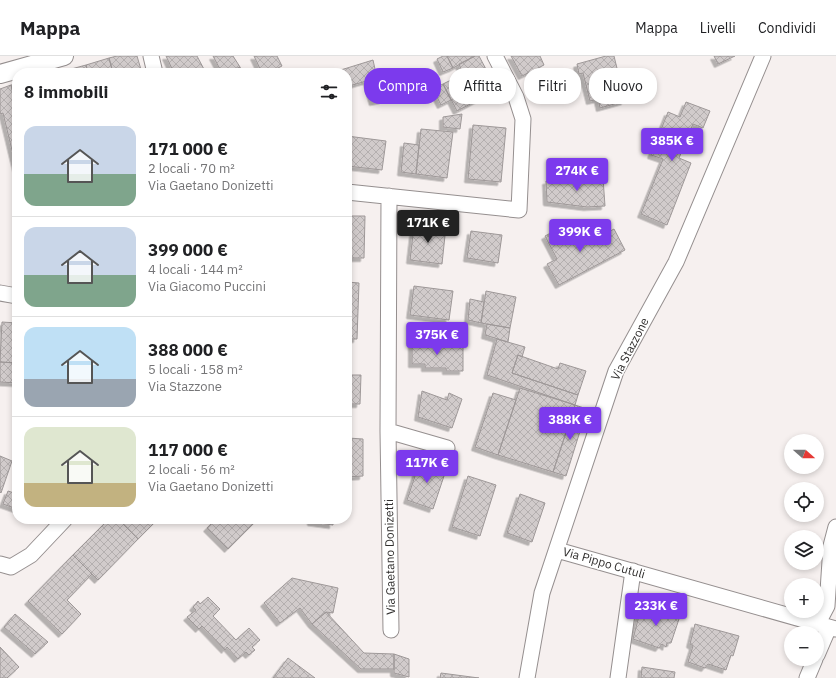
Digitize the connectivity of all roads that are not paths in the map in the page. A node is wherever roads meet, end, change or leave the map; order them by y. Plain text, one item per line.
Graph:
1 (64, 56) edge
2 (151, 56) edge
3 (495, 56) edge
4 (763, 56) edge
5 (21, 68) edge
6 (154, 68) edge
7 (12, 71) edge
8 (0, 74) edge
9 (352, 192) edge
10 (389, 196) junction
11 (0, 293) edge
12 (12, 295) edge
13 (388, 431) junction
14 (447, 448) dead end
15 (60, 524) edge
16 (836, 527) edge
17 (557, 550) junction
18 (6, 566) edge
19 (633, 571) junction
20 (828, 626) edge
21 (391, 630) dead end
22 (824, 637) edge
23 (812, 666) edge
24 (528, 678) edge
25 (618, 678) edge
26 (806, 678) edge

1 - 5 street
2 - 6 street
3 - 10 street
4 - 17 street, Via Stazzone
7 - 8 street
9 - 10 street
10 - 13 street, Via Gaetano Donizetti
11 - 12 street
13 - 14 street
13 - 21 street, Via Gaetano Donizetti
15 - 18 street
16 - 20 street
17 - 19 street, Via Pippo Cutuli
17 - 24 street, Via Stazzone
19 - 20 street, Via Pippo Cutuli
19 - 25 street
20 - 22 street
23 - 26 street

